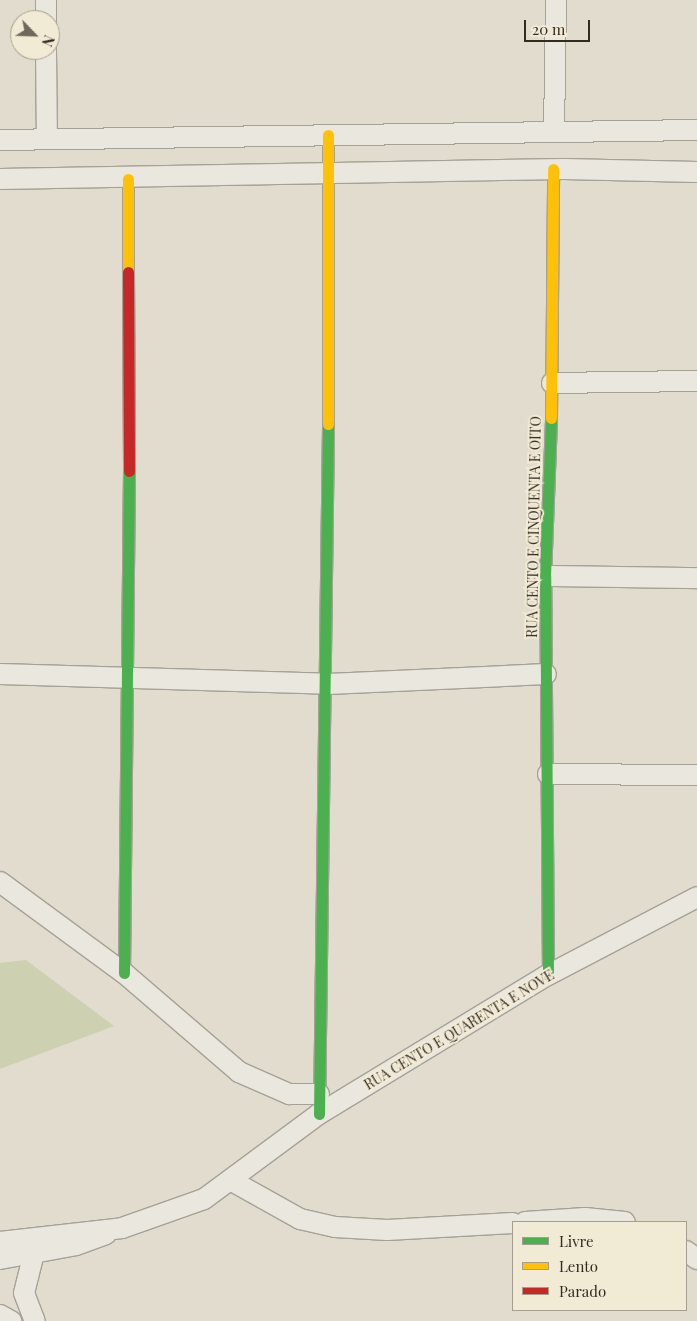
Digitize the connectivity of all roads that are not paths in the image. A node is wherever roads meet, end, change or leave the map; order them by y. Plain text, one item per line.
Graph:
1 (556, 0) edge
2 (46, 60) edge
3 (697, 130) edge
4 (554, 132) junction
5 (328, 135) junction
6 (48, 139) junction
7 (0, 140) edge
8 (553, 169) junction
9 (330, 172) junction
10 (697, 172) edge
11 (0, 178) edge
12 (128, 179) junction
13 (697, 381) edge
14 (552, 383) junction
15 (545, 576) junction
16 (697, 578) edge
17 (0, 674) edge
18 (546, 674) junction
19 (129, 678) junction
20 (328, 684) junction
21 (548, 774) junction
22 (697, 775) edge
23 (0, 882) edge
24 (697, 897) edge
25 (124, 973) junction
26 (548, 975) junction
27 (320, 1094) junction
28 (319, 1114) junction
29 (232, 1181) junction
30 (540, 1221) edge
31 (615, 1221) edge
32 (512, 1223) edge
33 (122, 1228) junction
34 (0, 1242) edge
35 (34, 1253) junction
36 (0, 1259) edge
37 (0, 1315) edge
38 (11, 1321) edge
39 (35, 1321) edge

1 - 4 street
2 - 6 street
3 - 4 street
4 - 5 street
5 - 6 street
5 - 9 street
6 - 7 street
8 - 9 street
8 - 10 street
8 - 14 street, RUA CENTO E CINQUENTA E OITO
9 - 12 street
9 - 20 street
11 - 12 street
12 - 19 street
13 - 14 street
14 - 15 street, RUA CENTO E CINQUENTA E OITO
15 - 16 street
15 - 18 street, RUA CENTO E CINQUENTA E OITO
17 - 19 street
18 - 20 street
18 - 21 street, RUA CENTO E CINQUENTA E OITO
19 - 20 street
19 - 25 street
20 - 27 street
21 - 22 street
21 - 26 street, RUA CENTO E CINQUENTA E OITO
23 - 25 street
24 - 26 street, RUA CENTO E QUARENTA E NOVE
25 - 27 street
26 - 28 street, RUA CENTO E QUARENTA E NOVE
27 - 28 street
28 - 29 street, RUA CENTO E QUARENTA E NOVE
29 - 32 street
29 - 33 street, RUA CENTO E QUARENTA E NOVE
30 - 31 street
33 - 34 street
33 - 35 street
35 - 36 street
35 - 39 street
37 - 38 street

